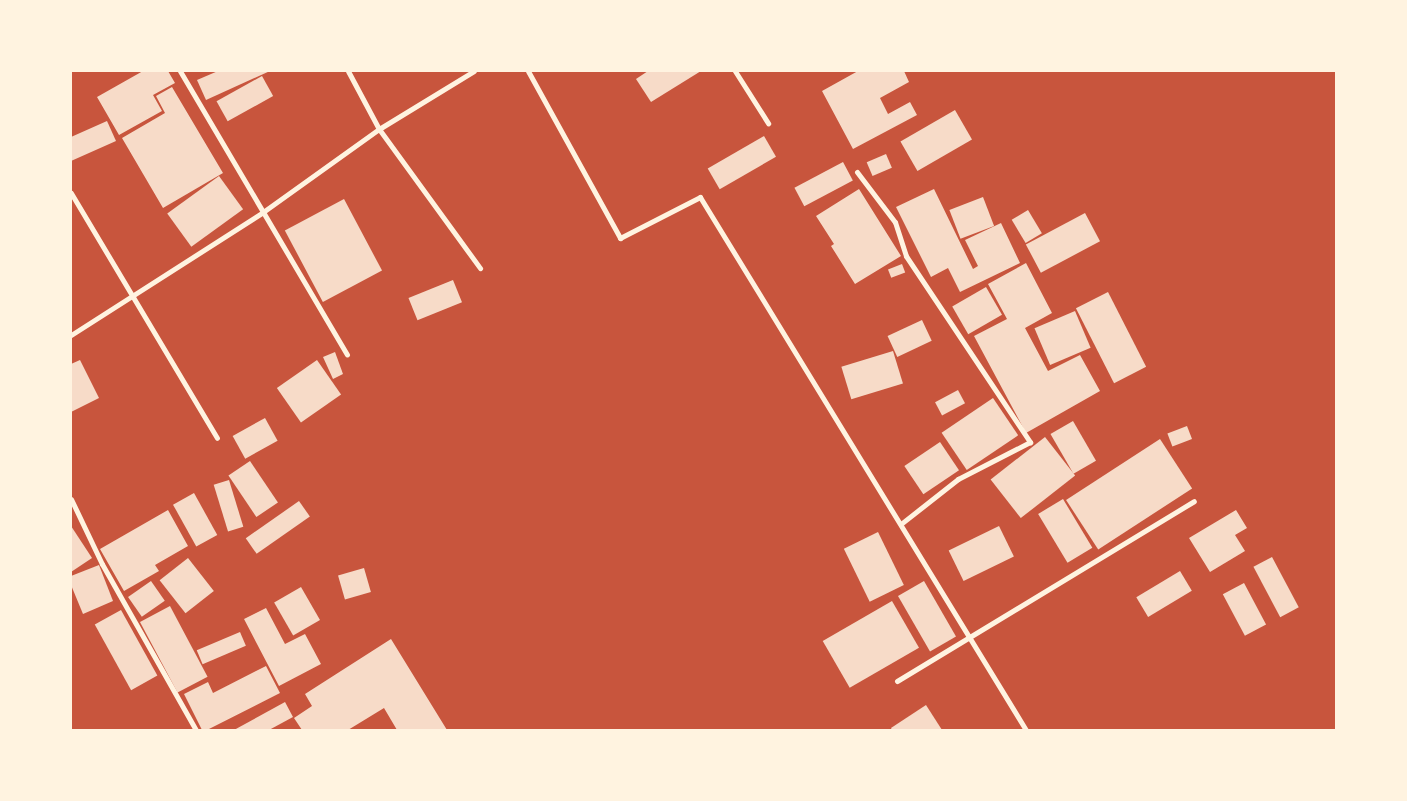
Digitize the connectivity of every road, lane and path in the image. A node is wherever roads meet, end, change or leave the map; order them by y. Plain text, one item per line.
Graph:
1 (180, 71) edge
2 (348, 71) edge
3 (474, 71) edge
4 (528, 71) edge
5 (735, 71) edge
6 (768, 123) dead end
7 (379, 129) junction
8 (857, 172) dead end
9 (71, 193) edge
10 (263, 212) junction
11 (480, 268) dead end
12 (132, 296) junction
13 (71, 335) edge
14 (347, 355) dead end
15 (217, 438) dead end
16 (71, 499) edge
17 (1194, 501) dead end
18 (902, 523) junction
19 (969, 637) junction
20 (897, 681) dead end
21 (196, 730) edge
22 (1026, 730) edge

1 - 10 street
2 - 7 street
3 - 7 street
4 - 18 street
5 - 6 street
7 - 10 street
7 - 11 street
8 - 18 street
9 - 12 street
10 - 12 street
10 - 14 street
12 - 13 street
12 - 15 street
16 - 21 street
17 - 19 street
18 - 19 street
19 - 20 street
19 - 22 street

